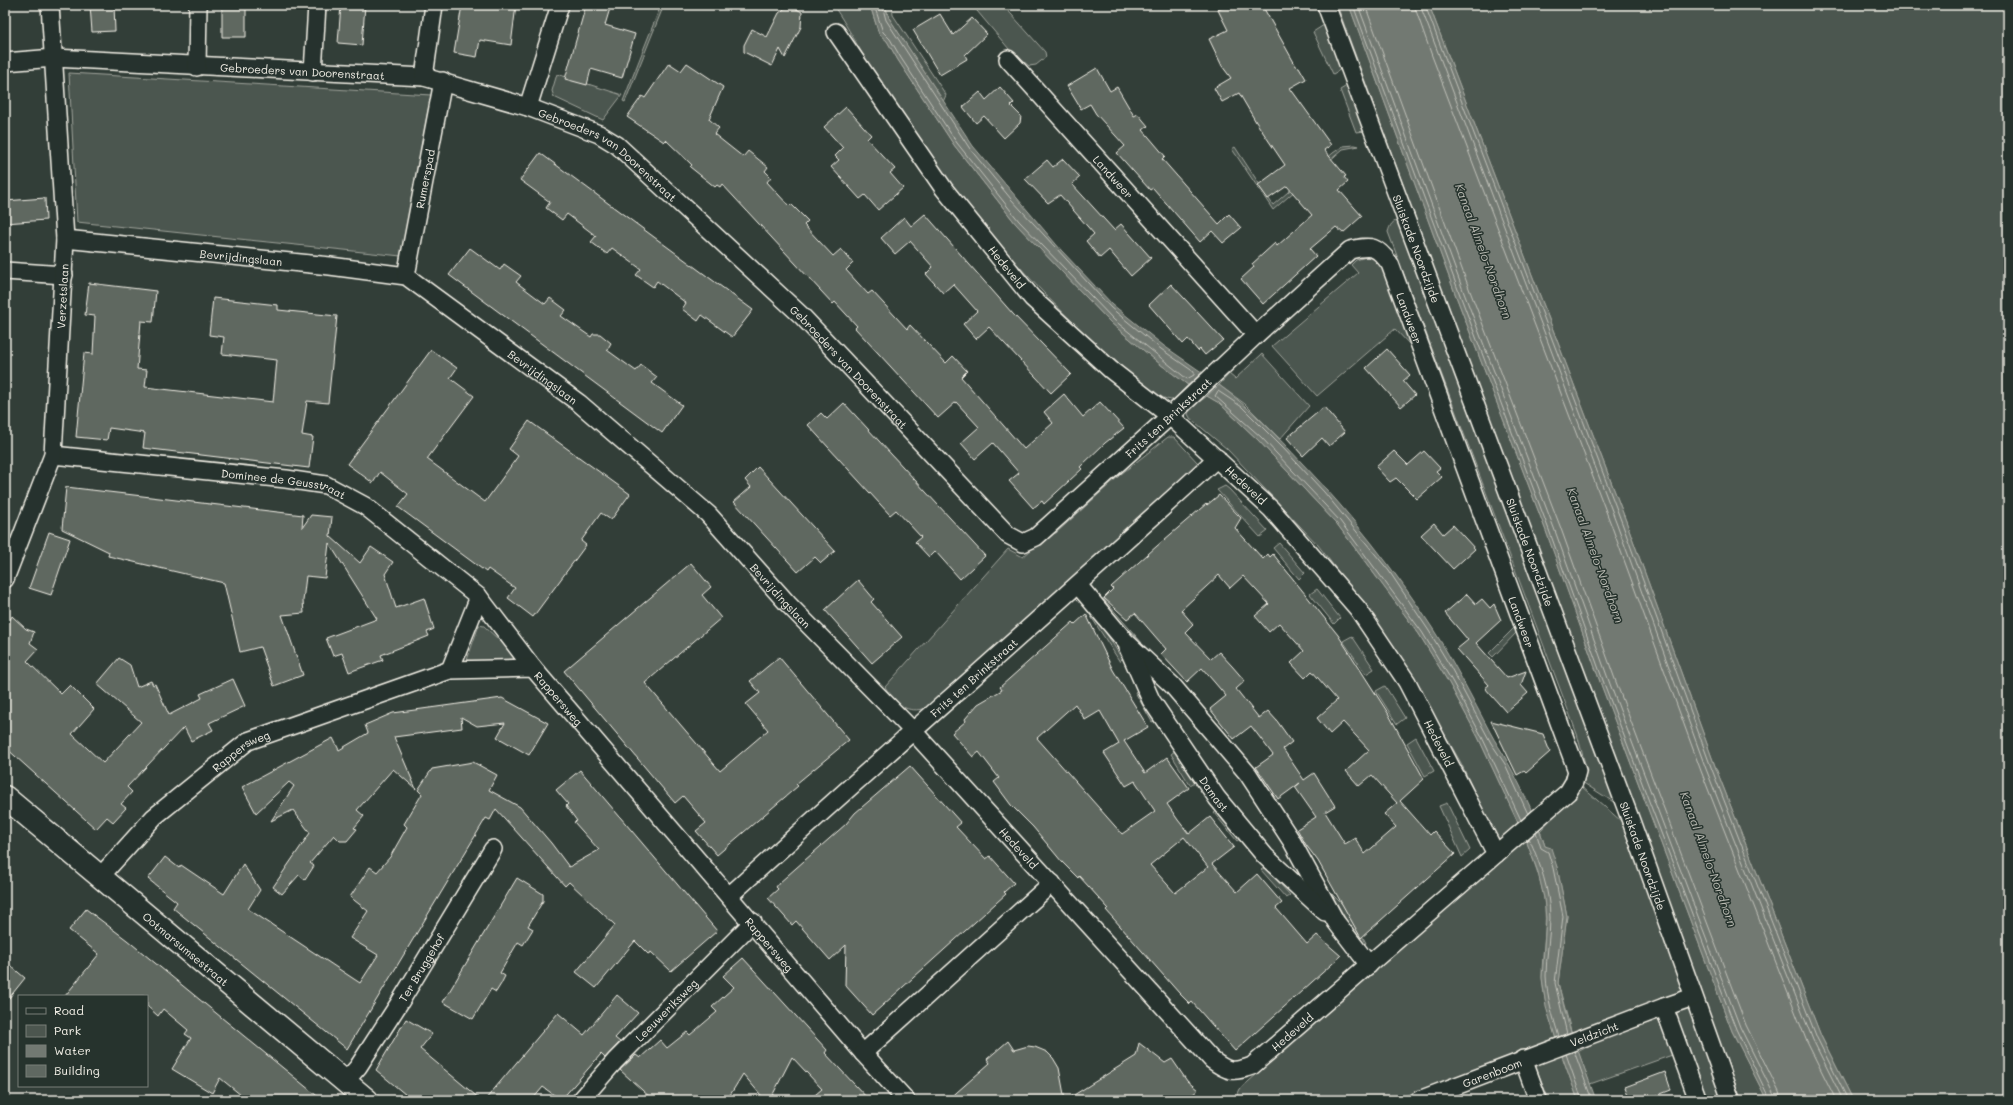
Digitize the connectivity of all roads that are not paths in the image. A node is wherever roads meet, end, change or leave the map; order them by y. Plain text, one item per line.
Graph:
1 (50, 5) edge
2 (198, 5) edge
3 (317, 5) edge
4 (434, 5) edge
5 (560, 5) edge
6 (1326, 5) edge
7 (836, 32) dead end
8 (54, 58) junction
9 (1008, 58) dead end
10 (5, 62) edge
11 (197, 67) junction
12 (313, 72) junction
13 (424, 78) junction
14 (443, 82) junction
15 (528, 107) junction
16 (65, 239) junction
17 (5, 271) edge
18 (64, 275) junction
19 (406, 276) junction
20 (1256, 335) junction
21 (1170, 416) junction
22 (53, 455) junction
23 (1217, 458) junction
24 (1023, 543) joint
25 (5, 580) edge
26 (1078, 585) junction
27 (479, 598) junction
28 (1124, 641) junction
29 (533, 668) junction
30 (450, 670) junction
31 (912, 730) junction
32 (5, 797) edge
33 (493, 849) dead end
34 (1496, 854) junction
35 (99, 878) junction
36 (1052, 883) junction
37 (729, 896) junction
38 (753, 922) junction
39 (1336, 922) junction
40 (1369, 965) junction
41 (1693, 997) junction
42 (1664, 1007) junction
43 (863, 1053) junction
44 (1523, 1059) junction
45 (344, 1083) junction
46 (366, 1100) edge
47 (581, 1100) edge
48 (906, 1100) edge
49 (1419, 1100) edge
50 (1538, 1100) edge
51 (1698, 1100) edge
52 (1731, 1100) edge

1 - 8 street, Verzetslaan
2 - 11 street
3 - 12 street
4 - 13 street
5 - 15 street
6 - 41 street, Sluiskade Noordzijde
7 - 21 street, Hedeveld
8 - 10 street, Gebroeders van Doorenstraat
8 - 11 street, Gebroeders van Doorenstraat
8 - 16 street, Verzetslaan
9 - 20 street, Landweer
11 - 12 street, Gebroeders van Doorenstraat
12 - 13 street, Gebroeders van Doorenstraat
13 - 14 street, Gebroeders van Doorenstraat
14 - 15 street, Gebroeders van Doorenstraat
14 - 19 street, Rumerspad
15 - 24 street, Gebroeders van Doorenstraat
16 - 18 street, Verzetslaan
16 - 19 street, Bevrijdingslaan
17 - 18 street
18 - 22 street, Verzetslaan
19 - 31 street, Bevrijdingslaan
20 - 21 street, Frits ten Brinkstraat
20 - 34 street, Landweer
21 - 23 street, Hedeveld
21 - 24 street, Frits ten Brinkstraat
22 - 25 street, Verzetslaan
22 - 27 street, Dominee de Geusstraat
23 - 26 street, Frits ten Brinkstraat
23 - 34 street, Hedeveld
26 - 28 street, Damast
26 - 31 street, Frits ten Brinkstraat
27 - 29 street, Dominee de Geusstraat
27 - 30 street
28 - 39 street, Damast
28 - 39 street, Damast
29 - 30 street, Rappersweg
29 - 37 street, Rappersweg
30 - 35 street, Rappersweg
31 - 36 street, Hedeveld
31 - 37 street, Frits ten Brinkstraat
32 - 35 street, Ootmarsumsestraat
33 - 45 street, Ter Bruggehof
34 - 40 street, Hedeveld
35 - 45 street, Ootmarsumsestraat
36 - 40 street, Hedeveld
36 - 43 street
37 - 38 street, Rappersweg
38 - 43 street, Rappersweg
38 - 47 street, Leeuweriksweg
39 - 40 street, Damast
41 - 42 street, Veldzicht
41 - 52 street, Sluiskade Noordzijde
42 - 44 street, Veldzicht
42 - 51 street
43 - 48 street, Rappersweg
44 - 49 street, Garenboom
44 - 50 street, Garenboom
45 - 46 street, Ootmarsumsestraat

